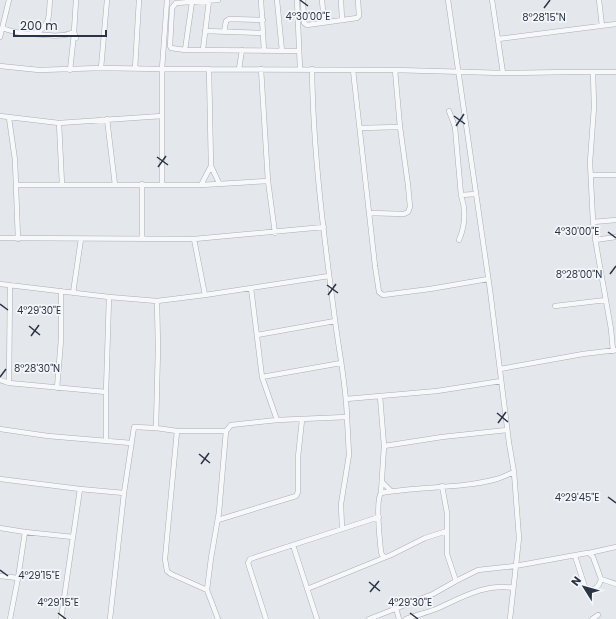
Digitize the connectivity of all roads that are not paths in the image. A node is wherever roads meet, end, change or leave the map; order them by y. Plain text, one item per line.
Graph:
1 (9, 0) edge
2 (50, 0) edge
3 (76, 0) edge
4 (107, 0) edge
5 (139, 0) edge
6 (167, 0) edge
7 (218, 0) edge
8 (261, 0) edge
9 (277, 0) edge
10 (296, 0) edge
11 (303, 0) edge
12 (322, 0) edge
13 (341, 0) edge
14 (358, 0) edge
15 (448, 0) edge
16 (492, 0) edge
17 (599, 0) edge
18 (209, 1) edge
19 (192, 2) junction
20 (263, 20) junction
21 (342, 20) junction
22 (324, 22) junction
23 (616, 24) edge
24 (602, 26) junction
25 (2, 28) junction
26 (205, 31) junction
27 (224, 32) junction
28 (263, 33) junction
29 (33, 34) junction
30 (75, 35) junction
31 (0, 37) edge
32 (498, 39) junction
33 (203, 49) junction
34 (185, 50) junction
35 (242, 50) junction
36 (264, 51) junction
37 (282, 51) junction
38 (299, 51) junction
39 (0, 66) edge
40 (101, 68) junction
41 (136, 68) junction
42 (162, 69) junction
43 (209, 69) junction
44 (239, 69) junction
45 (261, 69) junction
46 (300, 69) junction
47 (312, 69) junction
48 (70, 70) junction
49 (354, 70) junction
50 (395, 70) junction
51 (458, 72) junction
52 (593, 72) junction
53 (616, 72) edge
54 (503, 73) junction
55 (449, 111) dead end
56 (0, 116) edge
57 (162, 116) junction
58 (9, 118) junction
59 (107, 119) junction
60 (59, 124) junction
61 (400, 127) junction
62 (360, 128) junction
63 (211, 166) junction
64 (590, 175) junction
65 (616, 175) edge
66 (268, 181) junction
67 (219, 183) junction
68 (142, 184) junction
69 (162, 184) junction
70 (16, 185) junction
71 (62, 185) junction
72 (115, 185) junction
73 (201, 185) junction
74 (476, 194) junction
75 (462, 195) junction
76 (369, 213) junction
77 (616, 220) edge
78 (593, 222) junction
79 (324, 227) junction
80 (275, 232) junction
81 (616, 236) edge
82 (0, 238) edge
83 (18, 239) junction
84 (81, 239) junction
85 (142, 239) junction
86 (194, 239) junction
87 (459, 240) dead end
88 (595, 240) junction
89 (329, 276) junction
90 (488, 279) junction
91 (0, 284) edge
92 (10, 285) junction
93 (251, 288) junction
94 (62, 291) junction
95 (73, 293) junction
96 (205, 295) junction
97 (110, 297) junction
98 (157, 300) junction
99 (606, 300) junction
100 (556, 306) dead end
101 (335, 321) junction
102 (257, 335) junction
103 (614, 350) edge
104 (341, 363) junction
105 (500, 369) junction
106 (262, 377) junction
107 (0, 380) edge
108 (501, 381) junction
109 (9, 383) junction
110 (57, 388) junction
111 (106, 392) junction
112 (380, 396) junction
113 (346, 399) junction
114 (347, 417) junction
115 (277, 420) junction
116 (302, 420) junction
117 (156, 428) junction
118 (0, 429) edge
119 (507, 430) junction
120 (177, 431) junction
121 (226, 432) junction
122 (106, 441) junction
123 (131, 443) junction
124 (384, 446) junction
125 (514, 472) junction
126 (0, 479) edge
127 (382, 482) junction
128 (442, 486) junction
129 (80, 490) junction
130 (391, 491) junction
131 (124, 492) junction
132 (381, 493) junction
133 (379, 517) junction
134 (218, 520) junction
135 (0, 528) edge
136 (342, 529) junction
137 (447, 531) junction
138 (25, 532) junction
139 (73, 537) junction
140 (293, 545) junction
141 (616, 547) edge
142 (589, 553) junction
143 (575, 556) junction
144 (385, 557) junction
145 (515, 566) junction
146 (0, 576) edge
147 (18, 578) junction
148 (601, 579) junction
149 (456, 581) junction
150 (616, 584) edge
151 (513, 588) junction
152 (307, 589) junction
153 (207, 590) junction
154 (396, 608) junction
155 (598, 615) dead end
156 (10, 619) edge
157 (61, 619) edge
158 (110, 619) edge
159 (218, 619) edge
160 (266, 619) edge
161 (317, 619) edge
162 (369, 619) edge
163 (399, 619) edge
164 (406, 619) edge
165 (510, 619) edge
166 (592, 619) edge

1 - 25 street
2 - 29 street
3 - 30 street
4 - 40 street
5 - 41 street
6 - 42 street
7 - 18 street
8 - 20 street
9 - 37 street
10 - 38 street
11 - 22 street
12 - 22 street
13 - 21 street
14 - 21 street
15 - 51 street
16 - 32 street
17 - 24 street
18 - 19 street
18 - 26 street
19 - 34 street
19 - 34 street
20 - 27 street
20 - 28 street
21 - 22 street
23 - 24 street
24 - 32 street
25 - 29 street
25 - 31 street
26 - 27 street
26 - 33 street
27 - 28 street
28 - 36 street
29 - 30 street
30 - 48 street
32 - 54 street
33 - 34 street
33 - 35 street
35 - 36 street
35 - 44 street
36 - 37 street
37 - 38 street
38 - 46 street
39 - 48 street
40 - 41 street
40 - 48 street
41 - 42 street
42 - 43 street
42 - 57 street
43 - 44 street
43 - 63 street
44 - 45 street
45 - 46 street
45 - 66 street
46 - 47 street
47 - 49 street
47 - 79 street
49 - 50 street
49 - 62 street
50 - 51 street
50 - 61 street
51 - 54 street
51 - 74 street
52 - 53 street
52 - 54 street
52 - 64 street
55 - 75 street
56 - 58 street
57 - 59 street
57 - 69 street
58 - 60 street
58 - 70 street
59 - 60 street
59 - 72 street
60 - 71 street
61 - 62 street
61 - 76 street
62 - 76 street
63 - 67 street
63 - 73 street
64 - 65 street
64 - 78 street
66 - 67 street
66 - 80 street
67 - 73 street
68 - 69 street
68 - 72 street
68 - 85 street
69 - 73 street
70 - 71 street
70 - 83 street
71 - 72 street
74 - 75 street
74 - 90 street
75 - 87 street
76 - 90 street
77 - 78 street
78 - 88 street
79 - 80 street
79 - 89 street
80 - 86 street
81 - 88 street
82 - 83 street
83 - 84 street
84 - 85 street
84 - 95 street
85 - 86 street
86 - 96 street
88 - 99 street
89 - 93 street
89 - 101 street
90 - 105 street
91 - 92 street
92 - 94 street
92 - 109 street
93 - 96 street
93 - 102 street
94 - 95 street
94 - 110 street
95 - 97 street
96 - 98 street
97 - 98 street
97 - 111 street
98 - 117 street
99 - 100 street
99 - 103 street
101 - 102 street
101 - 104 street
102 - 106 street
103 - 105 street
104 - 106 street
104 - 113 street
105 - 108 street
106 - 115 street
107 - 109 street
108 - 112 street
108 - 119 street
109 - 110 street
110 - 111 street
111 - 122 street
112 - 113 street
112 - 124 street
113 - 114 street
114 - 116 street
114 - 136 street
115 - 116 street
115 - 121 street
116 - 134 street
117 - 120 street
117 - 123 street
118 - 122 street
119 - 124 street
119 - 125 street
120 - 121 street
120 - 153 street
121 - 134 street
122 - 123 street
123 - 131 street
124 - 127 street
125 - 128 street
125 - 145 street
126 - 129 street
127 - 130 street
127 - 132 street
128 - 130 street
128 - 137 street
129 - 131 street
129 - 139 street
130 - 132 street
131 - 158 street
132 - 133 street
133 - 136 street
133 - 144 street
134 - 153 street
135 - 138 street
136 - 140 street
137 - 144 street
137 - 149 street
138 - 139 street
138 - 147 street
139 - 157 street
140 - 152 street
140 - 160 street
141 - 142 street
142 - 143 street
142 - 148 street
143 - 145 street
143 - 148 street
144 - 152 street
145 - 149 street
145 - 151 street
146 - 147 street
147 - 156 street
148 - 150 street
149 - 154 street
151 - 164 street
151 - 165 street
152 - 161 street
153 - 159 street
154 - 162 street
154 - 163 street
155 - 166 street

